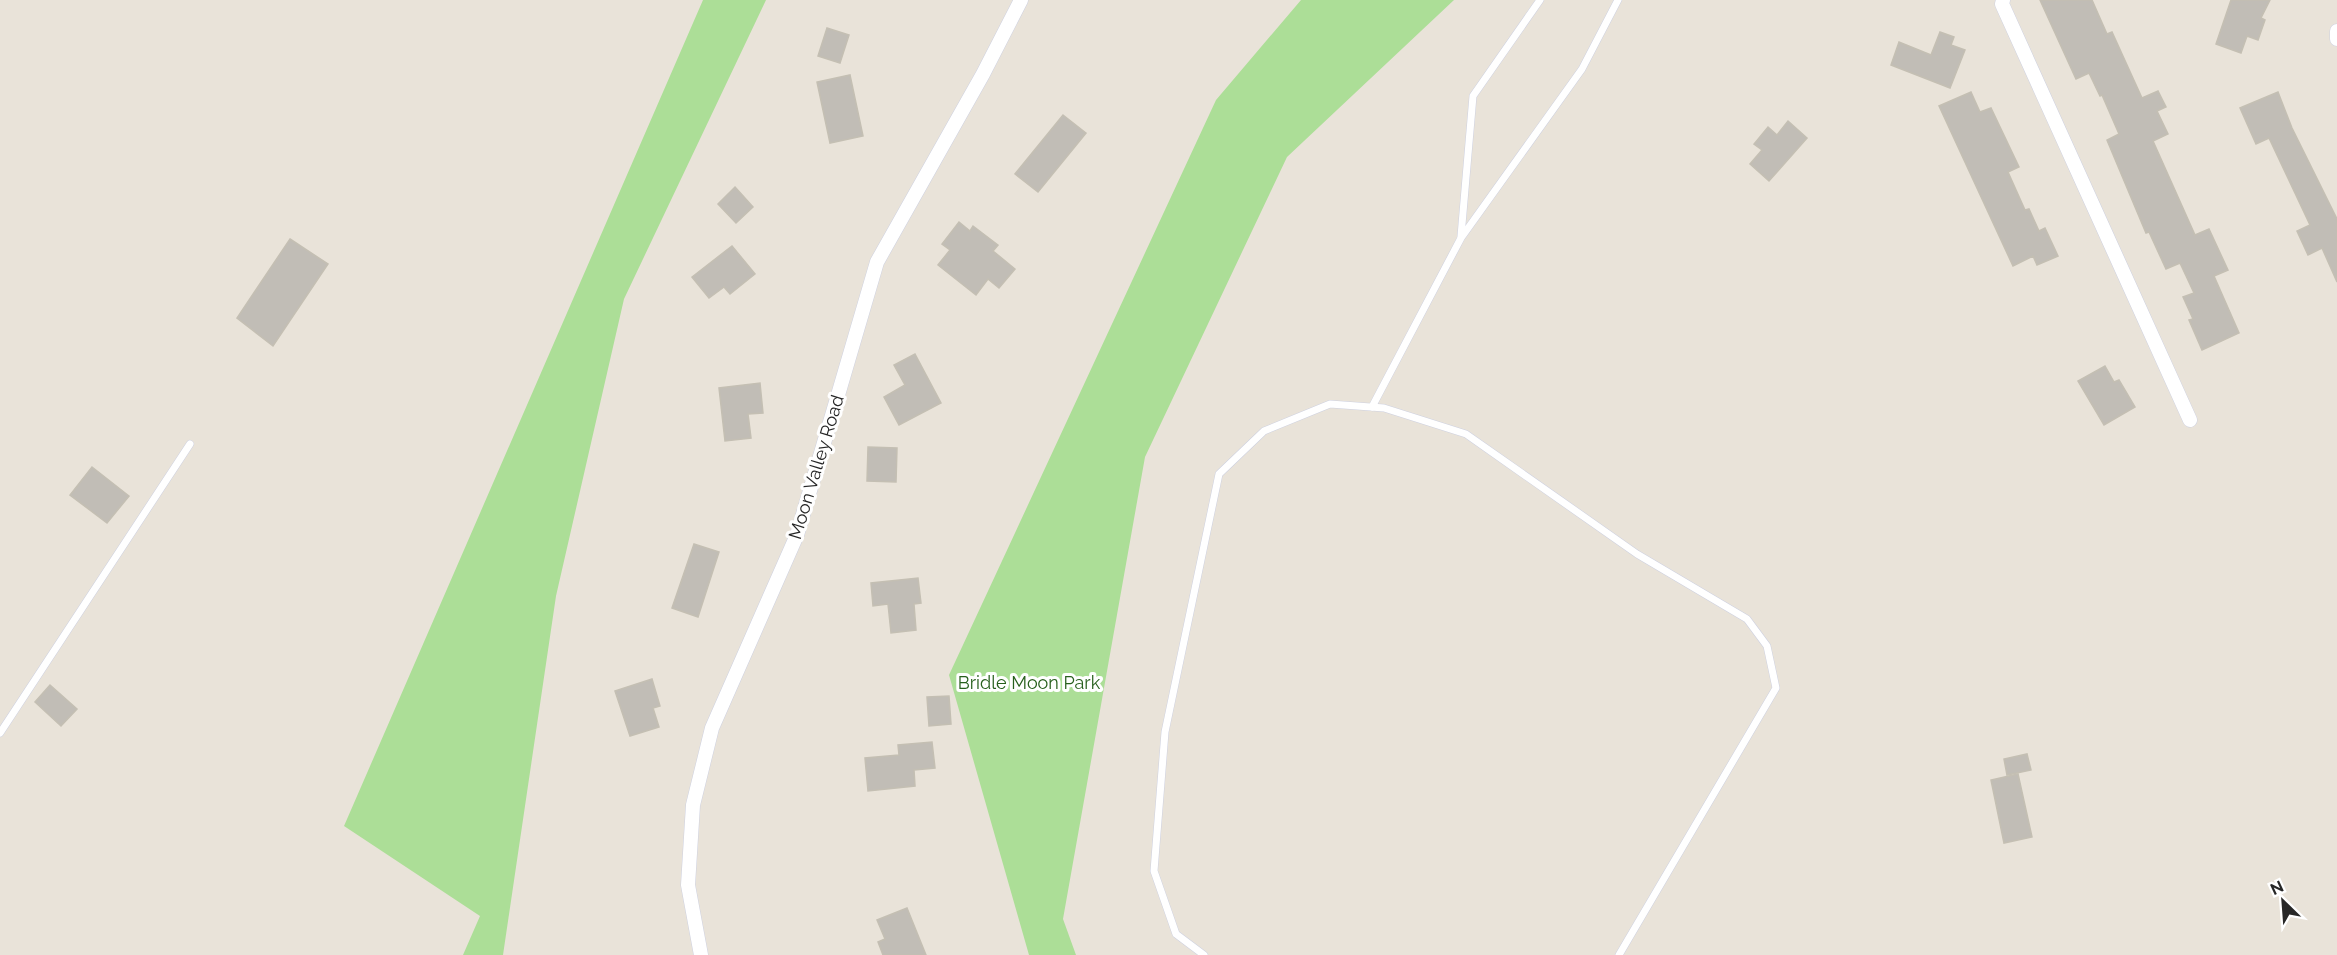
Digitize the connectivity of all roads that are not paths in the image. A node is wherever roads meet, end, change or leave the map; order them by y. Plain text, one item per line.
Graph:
1 (1021, 0) edge
2 (1540, 0) edge
3 (1618, 0) edge
4 (2002, 0) edge
5 (2337, 31) edge
6 (2337, 39) edge
7 (1461, 238) junction
8 (1372, 407) junction
9 (2190, 420) dead end
10 (190, 444) dead end
11 (0, 733) edge
12 (701, 955) edge
13 (1204, 955) edge
14 (1619, 955) edge

1 - 12 street, Moon Valley Road
2 - 7 lane
3 - 7 lane
4 - 9 street
5 - 6 street
7 - 8 lane
8 - 13 lane
8 - 14 lane
10 - 11 lane

